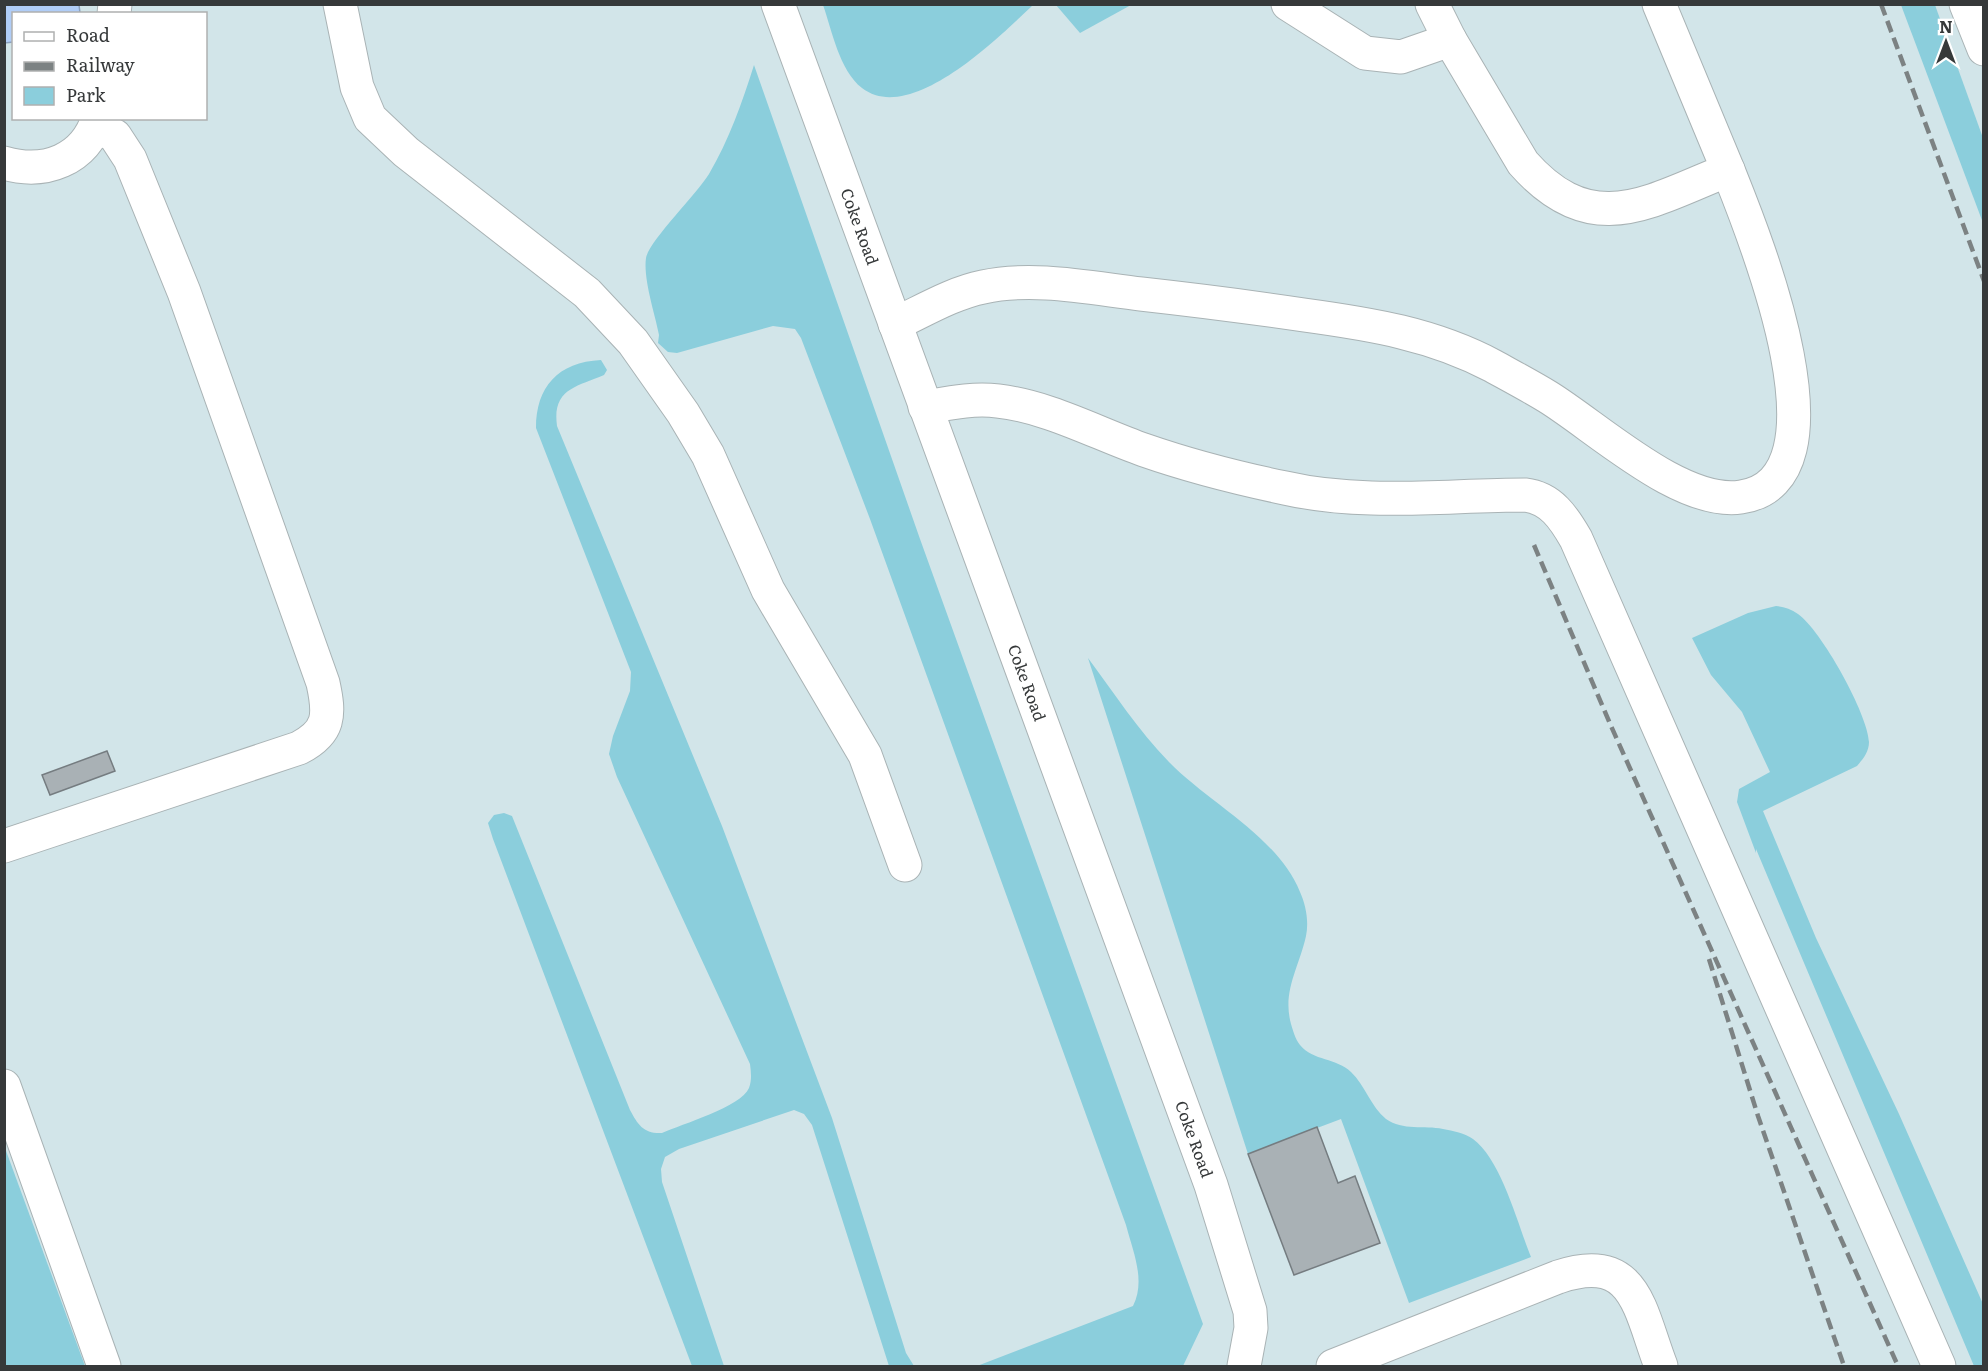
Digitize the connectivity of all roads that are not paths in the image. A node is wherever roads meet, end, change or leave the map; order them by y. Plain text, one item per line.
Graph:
1 (340, 4) edge
2 (778, 4) edge
3 (1288, 4) edge
4 (1432, 4) edge
5 (1659, 4) edge
6 (1966, 4) edge
7 (1450, 40) junction
8 (1983, 49) edge
9 (97, 122) edge
10 (4, 163) edge
11 (1728, 170) junction
12 (895, 324) junction
13 (925, 407) junction
14 (4, 846) edge
15 (905, 865) dead end
16 (4, 1086) edge
17 (104, 1366) edge
18 (1244, 1366) edge
19 (1333, 1366) edge
20 (1661, 1366) edge
21 (1939, 1366) edge

1 - 15 lane
2 - 12 lane, Coke Road
3 - 7 lane
4 - 7 lane
5 - 11 lane
6 - 8 lane
7 - 11 lane
9 - 10 lane
9 - 14 lane
11 - 12 lane
12 - 13 lane, Coke Road
13 - 18 lane, Coke Road
13 - 21 lane
16 - 17 lane
19 - 20 lane

